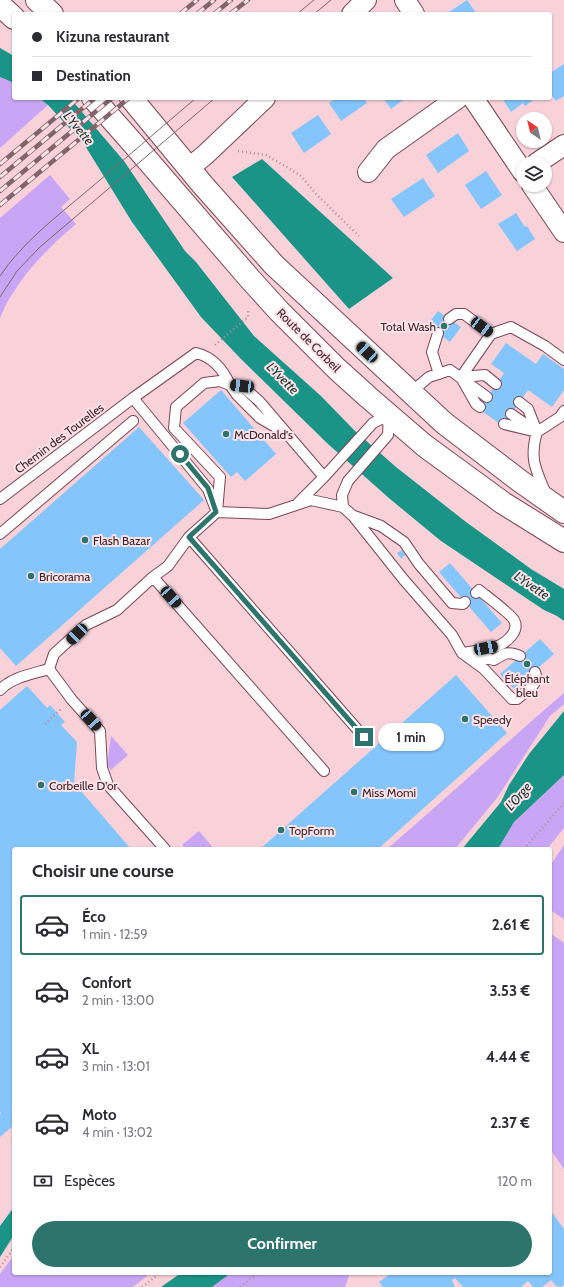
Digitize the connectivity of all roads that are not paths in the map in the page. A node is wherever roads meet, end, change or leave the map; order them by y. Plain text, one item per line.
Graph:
1 (37, 0) edge
2 (366, 0) edge
3 (405, 0) edge
4 (0, 5) edge
5 (50, 12) edge
6 (354, 12) edge
7 (413, 12) edge
8 (12, 16) edge
9 (94, 100) edge
10 (133, 100) edge
11 (263, 100) edge
12 (455, 100) edge
13 (474, 100) edge
14 (564, 145) edge
15 (548, 156) edge
16 (516, 162) edge
17 (189, 168) junction
18 (368, 172) dead end
19 (537, 192) edge
20 (564, 232) edge
21 (449, 319) dead end
22 (438, 333) dead end
23 (490, 334) junction
24 (564, 360) edge
25 (439, 374) junction
26 (461, 377) junction
27 (230, 384) junction
28 (496, 384) dead end
29 (410, 393) junction
30 (487, 397) dead end
31 (133, 398) junction
32 (519, 402) dead end
33 (480, 407) dead end
34 (511, 414) dead end
35 (562, 414) edge
36 (389, 415) junction
37 (133, 421) dead end
38 (504, 424) dead end
39 (537, 432) junction
40 (324, 477) junction
41 (0, 499) edge
42 (295, 506) junction
43 (343, 507) junction
44 (557, 507) edge
45 (216, 512) junction
46 (353, 516) junction
47 (0, 534) edge
48 (189, 537) junction
49 (564, 541) edge
50 (153, 577) junction
51 (476, 593) dead end
52 (465, 602) dead end
53 (462, 653) junction
54 (520, 656) dead end
55 (49, 669) junction
56 (534, 672) dead end
57 (2, 686) edge
58 (364, 737) dead end
59 (324, 771) dead end
60 (163, 847) edge

1 - 5 main road
2 - 6 street
3 - 7 street
4 - 8 main road
9 - 36 main road, Route de Corbeil
10 - 17 main road
11 - 17 street
12 - 18 street
13 - 16 street
14 - 15 street
17 - 29 main road
19 - 20 street
21 - 23 lane
22 - 25 lane
23 - 24 lane
23 - 26 lane
25 - 26 lane
25 - 29 lane
26 - 28 lane
26 - 30 lane
26 - 33 lane
27 - 31 lane, Chemin des Tourelles
27 - 40 lane
27 - 45 lane
29 - 36 main road
29 - 44 main road
31 - 41 lane, Chemin des Tourelles
31 - 45 lane
32 - 39 lane
34 - 39 lane
35 - 39 lane
36 - 40 lane
36 - 43 lane
36 - 49 main road, Route de Corbeil
37 - 47 lane
38 - 39 lane
39 - 44 lane
40 - 42 lane
42 - 43 lane
42 - 45 lane
43 - 46 lane
45 - 48 lane
46 - 52 lane
46 - 53 lane
48 - 50 lane
48 - 58 lane
50 - 55 lane
50 - 59 lane
51 - 53 lane
53 - 54 lane
53 - 56 lane
55 - 57 lane
55 - 60 lane

